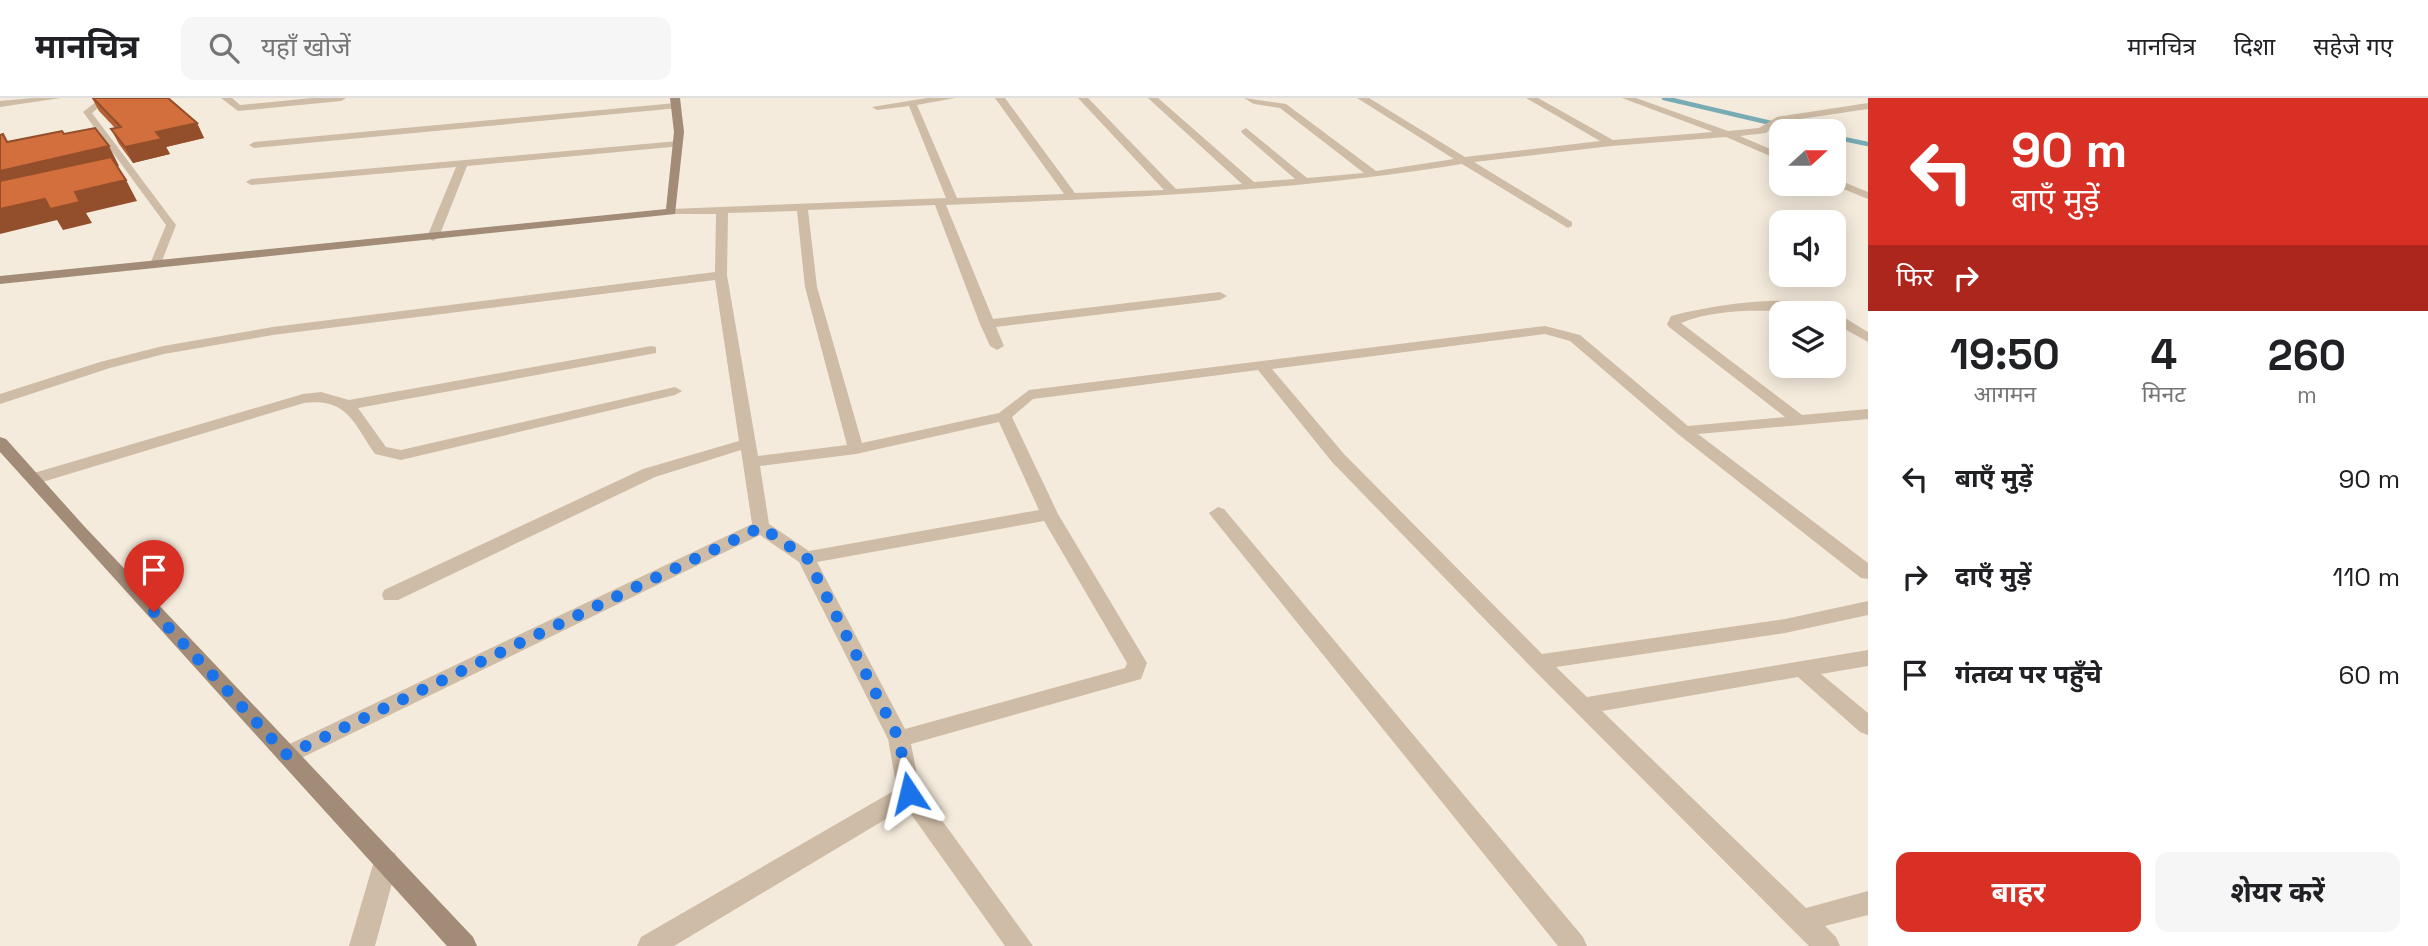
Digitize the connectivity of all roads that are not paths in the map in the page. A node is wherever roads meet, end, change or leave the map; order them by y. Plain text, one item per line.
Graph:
1 (57, 98) edge
2 (106, 98) edge
3 (226, 98) edge
4 (341, 98) edge
5 (950, 98) edge
6 (1000, 98) edge
7 (1083, 98) edge
8 (1153, 98) edge
9 (1249, 98) edge
10 (1362, 98) edge
11 (1531, 98) edge
12 (1627, 98) edge
13 (317, 99) edge
14 (936, 99) edge
15 (675, 102) edge
16 (912, 103) junction
17 (0, 104) edge
18 (1868, 106) edge
19 (877, 107) dead end
20 (1246, 131) dead end
21 (1728, 134) junction
22 (1611, 143) junction
23 (678, 144) junction
24 (254, 145) dead end
25 (1769, 152) edge
26 (1465, 160) junction
27 (463, 163) junction
28 (131, 169) junction
29 (113, 173) edge
30 (1374, 175) junction
31 (1304, 181) junction
32 (251, 182) dead end
33 (1251, 186) junction
34 (1846, 186) edge
35 (1172, 193) junction
36 (1868, 196) edge
37 (1072, 197) junction
38 (953, 201) junction
39 (939, 202) junction
40 (802, 207) junction
41 (722, 210) junction
42 (671, 212) junction
43 (1568, 224) dead end
44 (433, 237) junction
45 (156, 264) junction
46 (721, 275) junction
47 (0, 280) edge
48 (1220, 296) dead end
49 (1769, 307) edge
50 (987, 324) junction
51 (1846, 324) edge
52 (1868, 338) edge
53 (997, 346) dead end
54 (651, 350) dead end
55 (1262, 366) junction
56 (675, 391) dead end
57 (0, 399) edge
58 (348, 405) junction
59 (1868, 414) edge
60 (1004, 416) junction
61 (1798, 420) junction
62 (1684, 430) junction
63 (0, 442) edge
64 (749, 443) junction
65 (856, 449) junction
66 (753, 462) junction
67 (33, 479) junction
68 (1218, 513) dead end
69 (1049, 514) junction
70 (761, 527) junction
71 (807, 558) junction
72 (1868, 573) edge
73 (391, 595) dead end
74 (1868, 608) edge
75 (1868, 658) edge
76 (1538, 662) junction
77 (1801, 668) junction
78 (1582, 706) junction
79 (1868, 726) edge
80 (899, 739) junction
81 (287, 755) junction
82 (909, 793) junction
83 (386, 861) junction
84 (1868, 903) edge
85 (1801, 921) junction
86 (362, 946) edge
87 (464, 946) edge
88 (650, 946) edge
89 (1020, 946) edge
90 (1574, 946) edge
91 (1827, 946) edge

1 - 17 lane
2 - 28 lane
3 - 13 street
4 - 13 street
5 - 14 street
6 - 37 street
7 - 35 street
8 - 33 street
9 - 30 street
10 - 26 street
11 - 22 street
12 - 21 street
14 - 16 street
15 - 23 street
15 - 24 street
16 - 19 street
16 - 38 street
18 - 21 street
20 - 31 street
21 - 22 street
21 - 25 street
22 - 26 street
23 - 27 street
23 - 42 street
26 - 30 street
26 - 43 street
27 - 32 street
27 - 44 street
28 - 29 lane
28 - 45 lane
30 - 31 street
31 - 33 street
33 - 35 street
34 - 36 street
35 - 37 street
37 - 38 street
38 - 39 street
39 - 40 street
39 - 50 street
40 - 41 street
40 - 65 street
41 - 42 street
41 - 46 street
42 - 44 street
44 - 45 street
45 - 47 street
46 - 57 street
46 - 64 street
48 - 50 street
49 - 61 street
50 - 53 street
51 - 52 street
54 - 58 street
55 - 60 street
55 - 62 street
55 - 76 street
56 - 58 street
58 - 67 street
59 - 61 street
60 - 65 street
60 - 69 street
61 - 62 street
62 - 72 street
63 - 67 street
64 - 66 street
64 - 73 street
65 - 66 street
66 - 70 street
67 - 81 street
68 - 90 street
69 - 71 street
69 - 80 street
70 - 71 street
70 - 81 street
71 - 80 street
74 - 76 street
75 - 77 street
76 - 78 street
77 - 78 street
77 - 79 street
78 - 85 street
80 - 82 street
81 - 83 street
82 - 88 street
82 - 89 street
83 - 86 street
83 - 87 street
84 - 85 street
85 - 91 street

